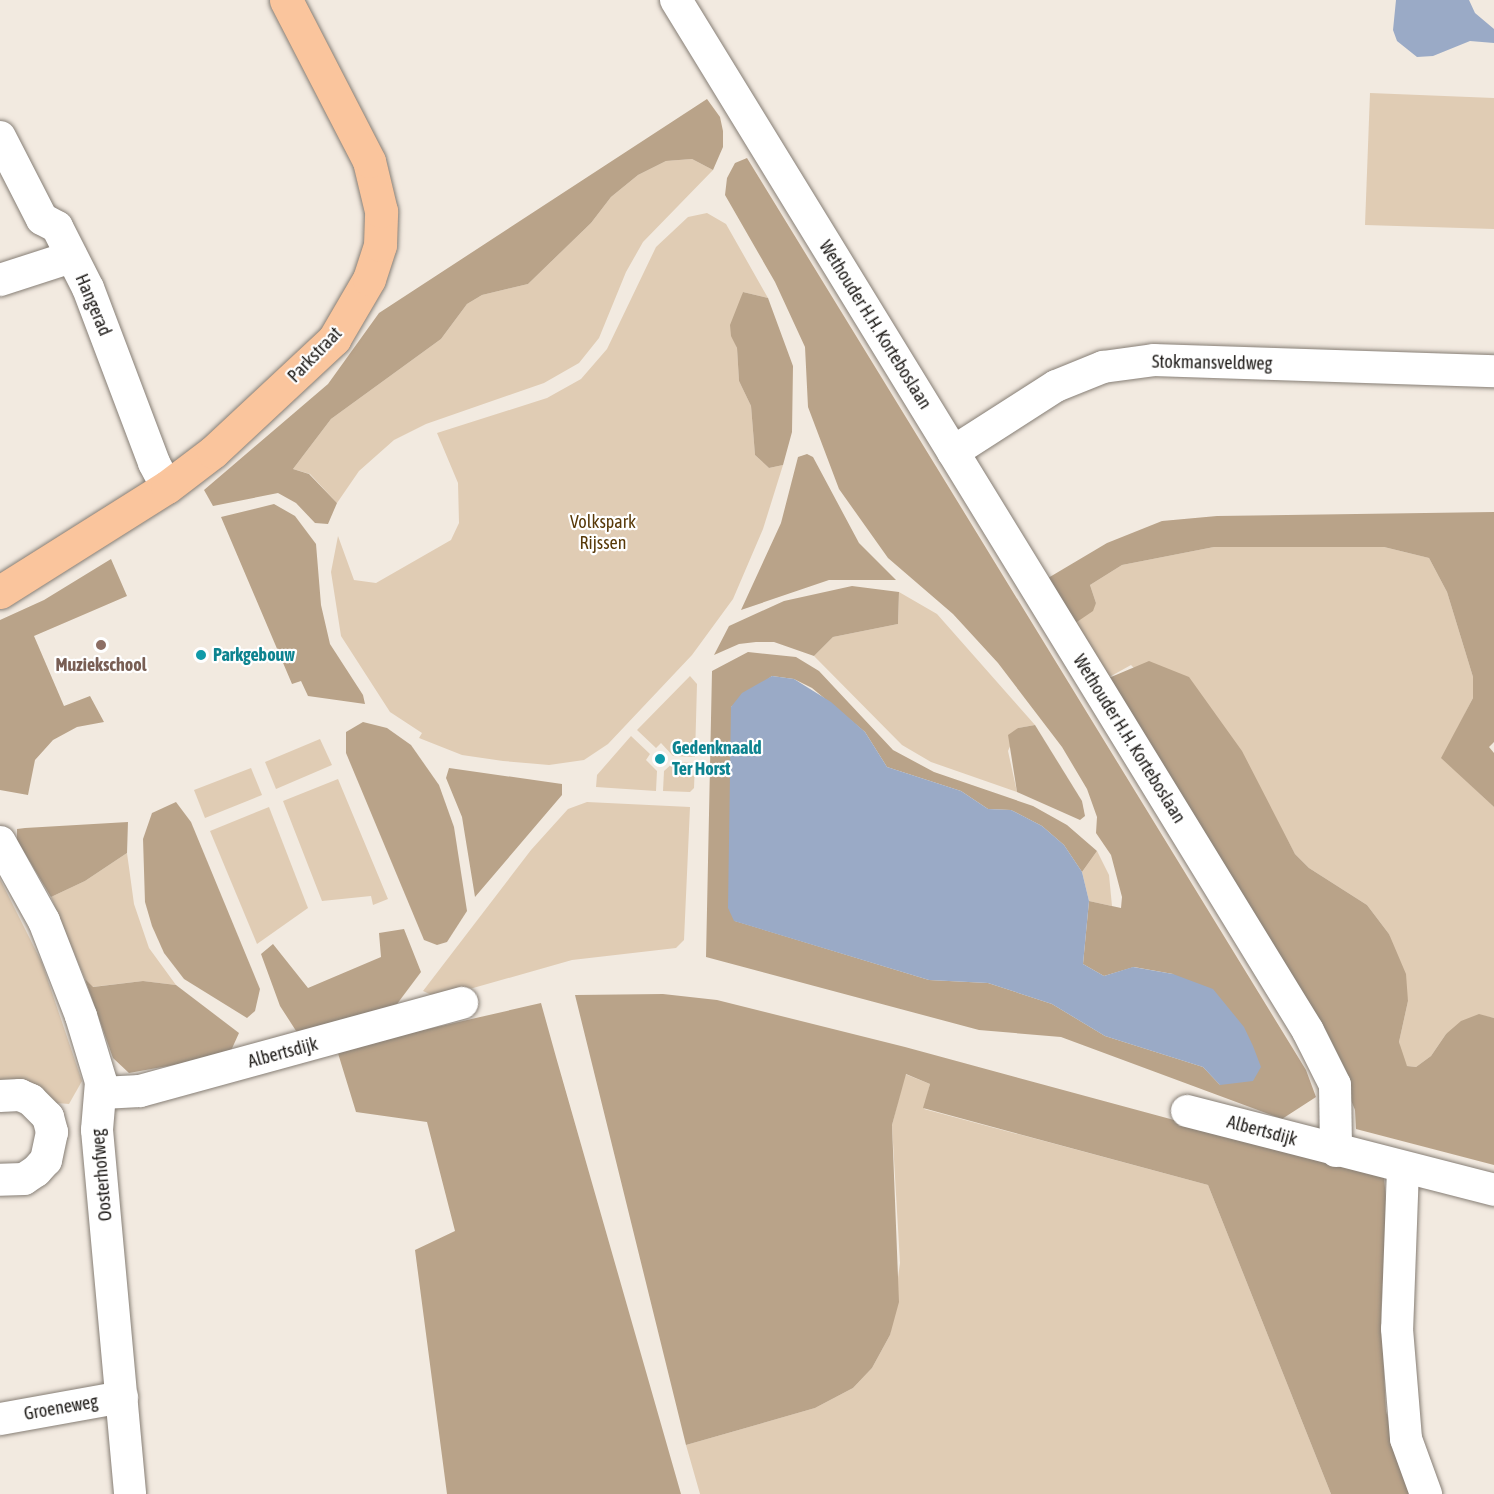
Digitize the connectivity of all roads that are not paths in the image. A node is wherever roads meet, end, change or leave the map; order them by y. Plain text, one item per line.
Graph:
1 (286, 0) edge
2 (676, 0) edge
3 (0, 137) edge
4 (71, 257) junction
5 (0, 280) edge
6 (1494, 371) edge
7 (953, 452) junction
8 (167, 487) junction
9 (0, 592) edge
10 (0, 842) edge
11 (462, 1003) dead end
12 (102, 1093) junction
13 (0, 1096) edge
14 (1187, 1111) dead end
15 (48, 1118) junction
16 (1336, 1151) junction
17 (1403, 1169) junction
18 (0, 1180) edge
19 (1494, 1190) edge
20 (122, 1397) junction
21 (0, 1419) edge
22 (130, 1494) edge
23 (1426, 1494) edge

1 - 8 main road, Parkstraat
2 - 7 street, Wethouder H.H. Korteboslaan
3 - 4 street, Hangerad
4 - 5 street
4 - 8 street, Hangerad
6 - 7 street, Stokmansveldweg
7 - 16 street, Wethouder H.H. Korteboslaan
8 - 9 main road, Parkstraat
10 - 12 street, Oosterhofweg
11 - 12 street, Albertsdijk
12 - 15 street
12 - 20 street, Oosterhofweg
13 - 15 street
14 - 16 street, Albertsdijk
15 - 18 street
16 - 17 street
17 - 19 street
17 - 23 street
20 - 21 street, Groeneweg
20 - 22 street, Oosterhofweg

